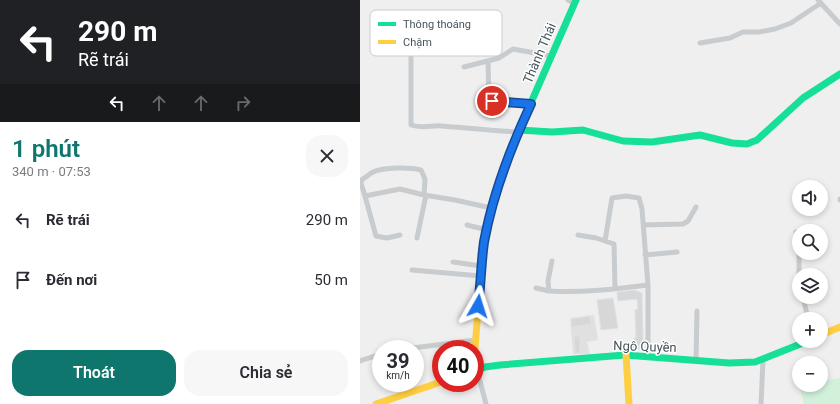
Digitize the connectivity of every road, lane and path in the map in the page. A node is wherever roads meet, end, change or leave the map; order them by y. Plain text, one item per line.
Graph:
1 (573, 1) edge
2 (820, 2) edge
3 (840, 24) edge
4 (700, 43) dead end
5 (551, 56) junction
6 (411, 58) dead end
7 (488, 61) junction
8 (464, 67) dead end
9 (840, 74) edge
10 (531, 104) junction
11 (518, 131) junction
12 (360, 180) edge
13 (425, 195) junction
14 (365, 196) junction
15 (696, 207) dead end
16 (491, 208) junction
17 (467, 224) dead end
18 (643, 225) junction
19 (487, 230) junction
20 (400, 235) dead end
21 (578, 235) dead end
22 (417, 238) dead end
23 (605, 241) junction
24 (677, 252) dead end
25 (645, 255) junction
26 (552, 261) dead end
27 (453, 262) dead end
28 (481, 266) junction
29 (412, 270) dead end
30 (482, 276) junction
31 (648, 285) junction
32 (536, 288) dead end
33 (615, 289) junction
34 (549, 291) junction
35 (697, 312) dead end
36 (840, 327) edge
37 (828, 332) edge
38 (475, 340) edge
39 (792, 348) edge
40 (626, 355) junction
41 (648, 356) junction
42 (372, 357) edge
43 (696, 360) junction
44 (763, 360) junction
45 (360, 361) edge
46 (484, 367) edge
47 (432, 385) edge
48 (482, 392) edge
49 (378, 404) edge
50 (486, 404) edge
51 (629, 404) edge
52 (761, 404) edge

1 - 5 street, Thành Thái
2 - 3 street
2 - 4 street
5 - 7 street
5 - 10 street, Thành Thái
6 - 11 street
7 - 8 street
7 - 10 street
9 - 11 street
10 - 11 street, Thành Thái
11 - 16 street, Thành Thái
12 - 13 street
12 - 14 street
13 - 14 street
13 - 16 street
13 - 22 street
14 - 20 street
15 - 18 street
16 - 19 street, Thành Thái
17 - 19 street
18 - 23 street
18 - 25 street
19 - 28 street, Thành Thái
21 - 23 street
23 - 33 street
24 - 25 street
25 - 31 street
26 - 34 street
27 - 28 street
28 - 30 street, Thành Thái
29 - 30 street
30 - 38 street, Thành Thái
31 - 33 street
31 - 41 street
32 - 34 street
33 - 34 street
35 - 43 street
36 - 37 street
39 - 44 street, Ngô Quyền
40 - 41 street, Ngô Quyền
40 - 46 street, Ngô Quyền
40 - 51 street
41 - 43 street, Ngô Quyền
42 - 45 street
43 - 44 street, Ngô Quyền
44 - 52 street
47 - 49 street
48 - 50 street

